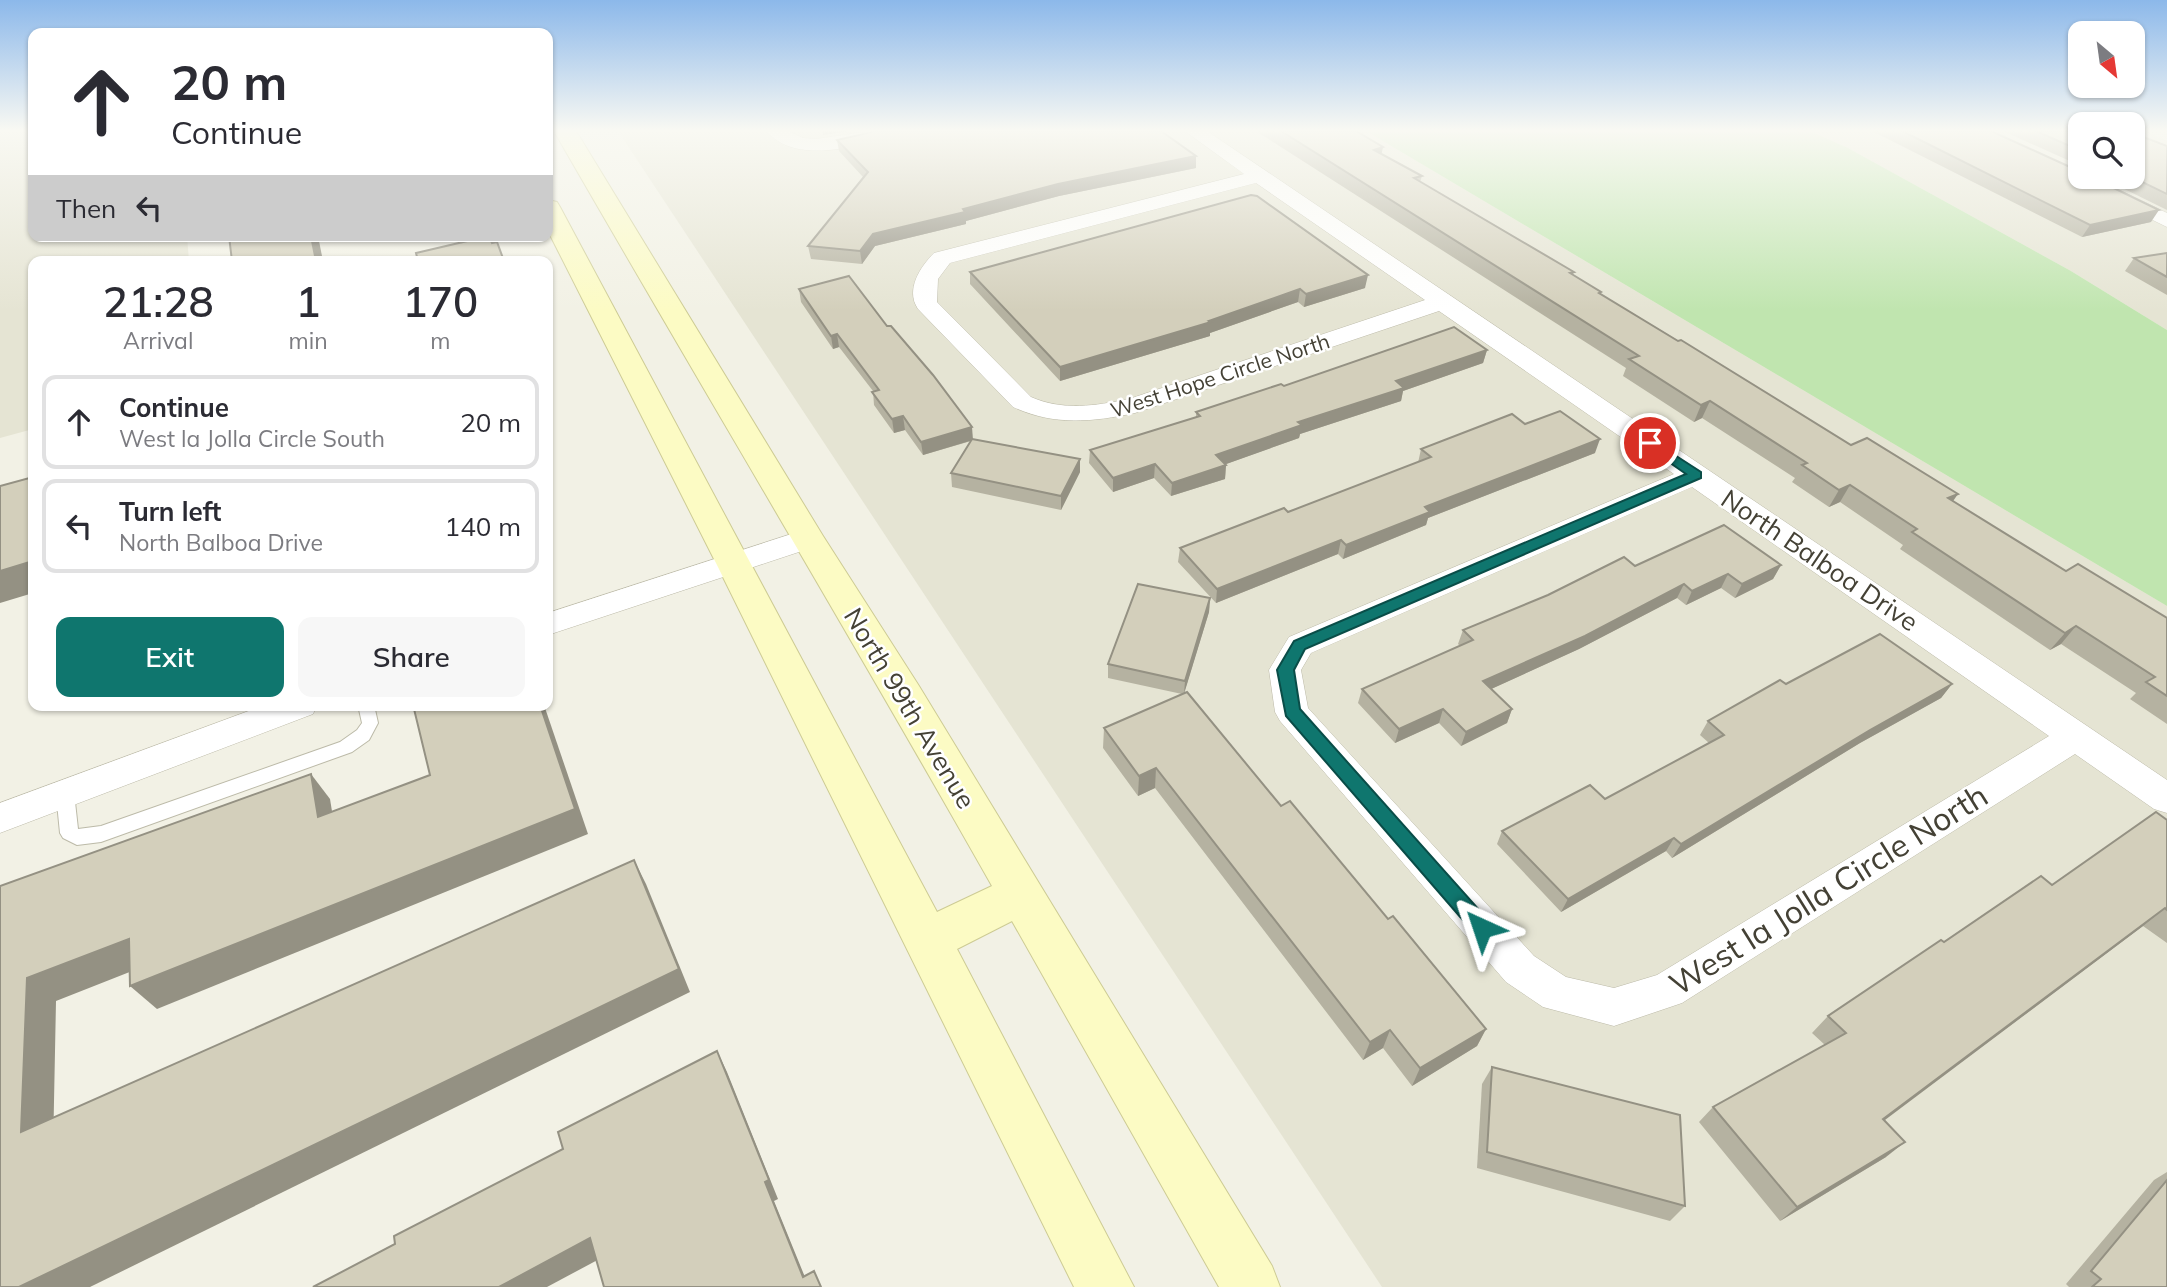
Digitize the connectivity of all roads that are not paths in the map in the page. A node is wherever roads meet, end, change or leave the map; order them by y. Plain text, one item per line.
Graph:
1 (601, 191) edge
2 (1201, 191) edge
3 (1281, 191) edge
4 (2110, 191) edge
5 (553, 217) edge
6 (2167, 221) edge
7 (1445, 301) junction
8 (1696, 475) junction
9 (807, 539) junction
10 (734, 563) junction
11 (553, 622) edge
12 (285, 711) edge
13 (367, 711) edge
14 (2077, 736) junction
15 (65, 793) junction
16 (2167, 799) edge
17 (0, 818) edge
18 (1021, 894) junction
19 (925, 940) junction
20 (1104, 1287) edge
21 (1251, 1287) edge

1 - 9 main road, North 99th Avenue
2 - 7 street, West Hope Circle North
3 - 7 street, North Balboa Drive
4 - 6 street
5 - 10 main road
7 - 8 street, North Balboa Drive
8 - 14 street, North Balboa Drive
8 - 14 street, West la Jolla Circle North
9 - 10 street
9 - 18 main road, North 99th Avenue
10 - 11 street
10 - 19 main road
12 - 15 street
13 - 15 lane
14 - 16 street, North Balboa Drive
15 - 17 street
18 - 19 main road
18 - 21 main road, North 99th Avenue
19 - 20 main road

